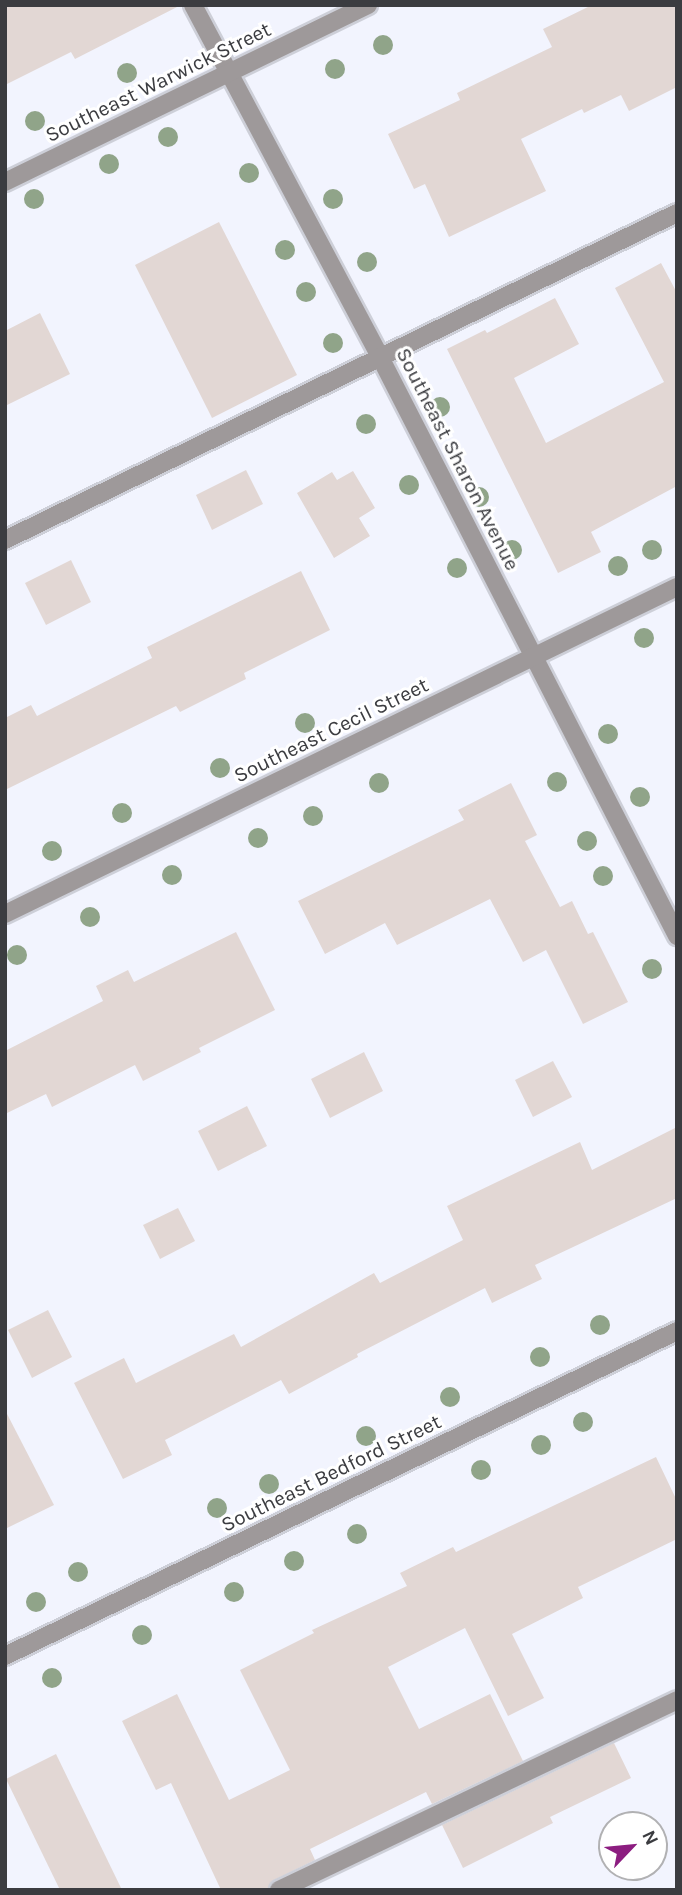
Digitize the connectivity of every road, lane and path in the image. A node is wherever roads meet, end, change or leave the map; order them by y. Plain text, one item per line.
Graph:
1 (193, 5) edge
2 (368, 5) edge
3 (228, 73) junction
4 (5, 182) edge
5 (677, 213) edge
6 (380, 358) junction
7 (5, 540) edge
8 (677, 587) edge
9 (534, 656) junction
10 (5, 914) edge
11 (677, 936) edge
12 (677, 1331) edge
13 (5, 1656) edge
14 (677, 1700) edge
15 (279, 1890) edge

1 - 3 street, Southeast Sharon Avenue
2 - 3 street, Southeast Warwick Street
3 - 4 street, Southeast Warwick Street
3 - 6 street, Southeast Sharon Avenue
5 - 6 street
6 - 7 street
6 - 9 street, Southeast Sharon Avenue
8 - 9 street, Southeast Cecil Street
9 - 10 street, Southeast Cecil Street
9 - 11 street, Southeast Sharon Avenue
12 - 13 street, Southeast Bedford Street
14 - 15 street

